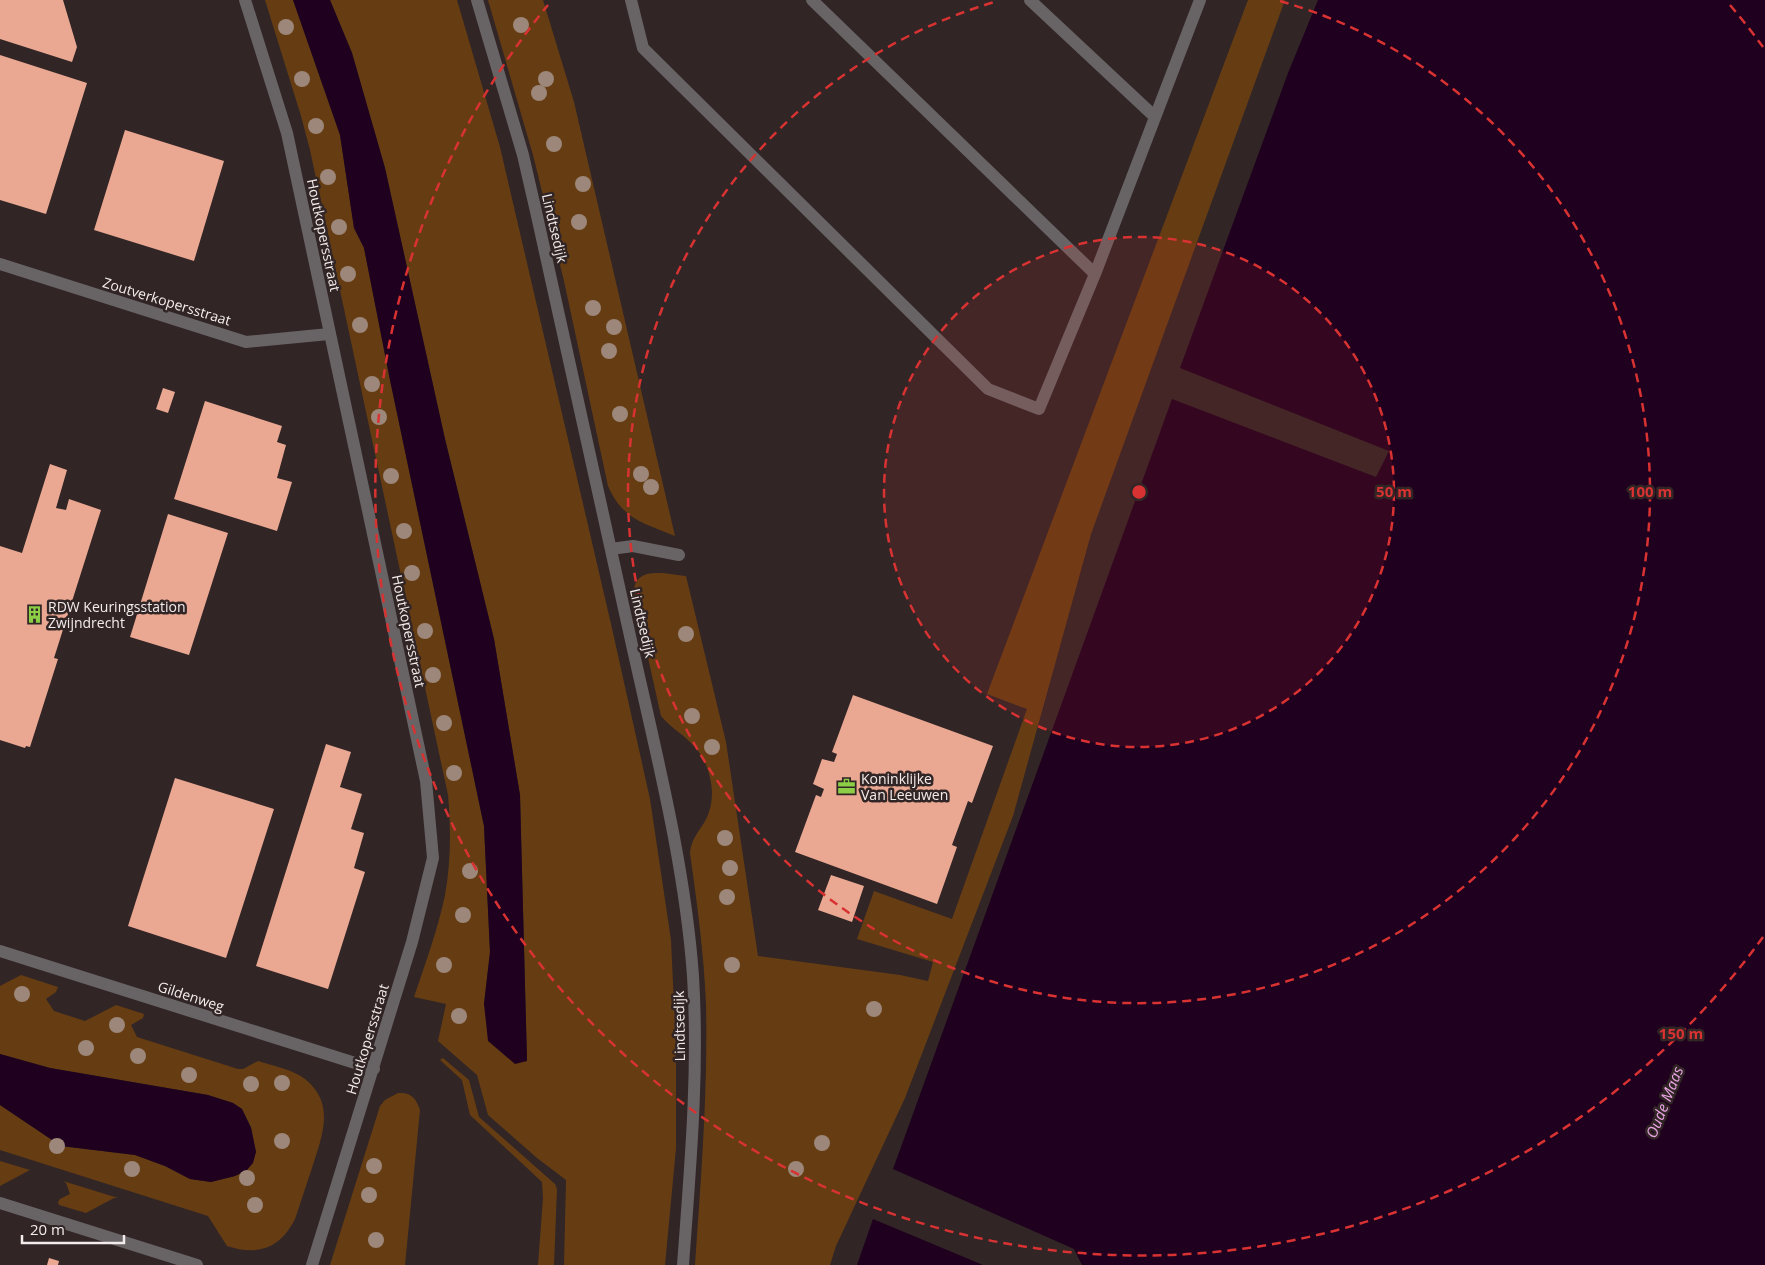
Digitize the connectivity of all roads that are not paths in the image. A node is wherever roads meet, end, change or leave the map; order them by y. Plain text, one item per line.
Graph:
1 (245, 0) edge
2 (477, 0) edge
3 (630, 0) edge
4 (812, 0) edge
5 (1030, 0) edge
6 (1200, 0) edge
7 (1154, 116) junction
8 (0, 264) edge
9 (1095, 274) junction
10 (329, 334) junction
11 (611, 549) junction
12 (679, 555) dead end
13 (0, 951) edge
14 (374, 1069) junction
15 (0, 1202) edge
16 (197, 1265) edge
17 (312, 1265) edge
18 (683, 1265) edge

1 - 10 street, Houtkopersstraat
2 - 11 street, Lindtsedijk
3 - 9 street
4 - 9 street
5 - 7 street
6 - 7 street
7 - 9 street
8 - 10 street, Zoutverkopersstraat
10 - 14 street, Houtkopersstraat
11 - 12 street
11 - 18 street, Lindtsedijk
13 - 14 street, Gildenweg
14 - 17 street, Houtkopersstraat
15 - 16 street

